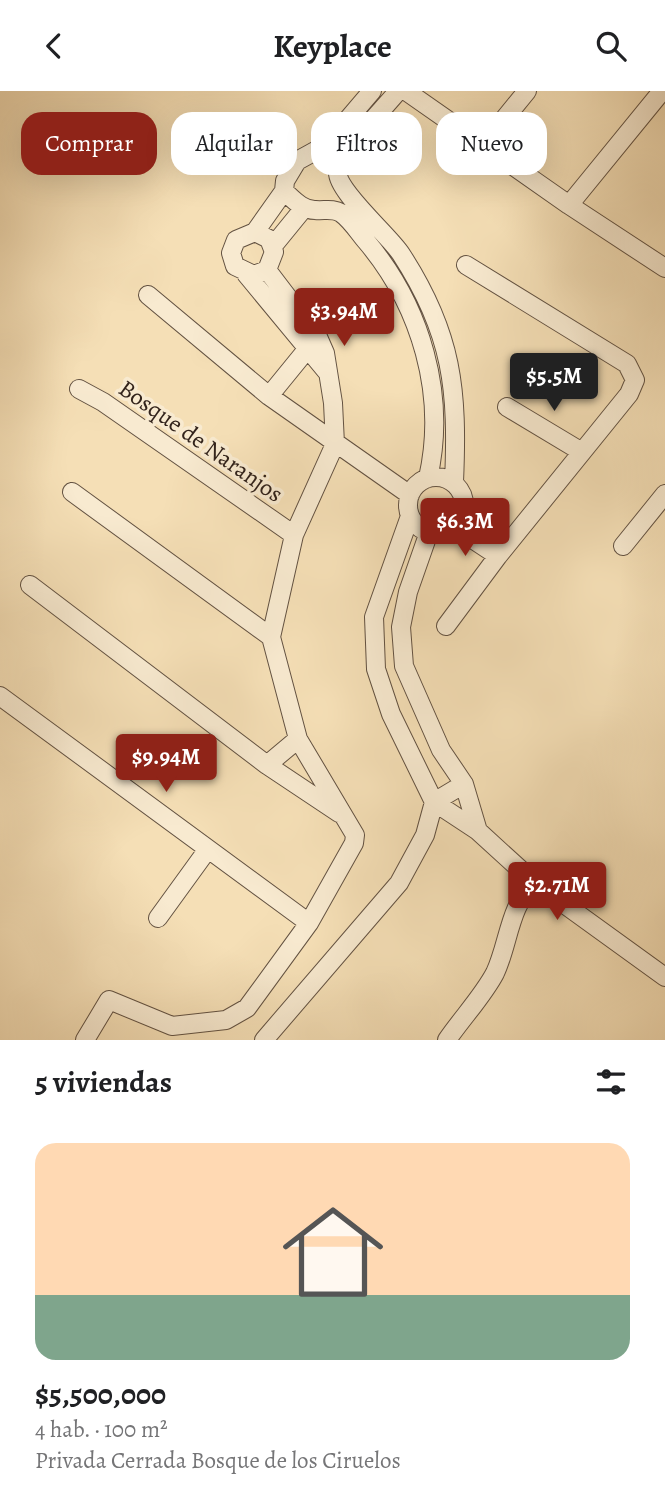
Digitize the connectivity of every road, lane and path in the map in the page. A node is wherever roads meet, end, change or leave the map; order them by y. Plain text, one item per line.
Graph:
1 (372, 91) edge
2 (398, 91) edge
3 (406, 91) edge
4 (527, 91) edge
5 (662, 91) edge
6 (356, 112) edge
7 (436, 112) edge
8 (510, 112) edge
9 (311, 154) edge
10 (526, 175) edge
11 (338, 176) junction
12 (284, 191) junction
13 (569, 205) junction
14 (308, 209) junction
15 (255, 232) junction
16 (273, 246) junction
17 (662, 261) edge
18 (466, 265) dead end
19 (267, 269) junction
20 (246, 274) junction
21 (148, 295) dead end
22 (312, 343) junction
23 (79, 389) dead end
24 (269, 396) junction
25 (507, 407) dead end
26 (335, 444) junction
27 (582, 452) junction
28 (428, 478) junction
29 (454, 482) junction
30 (72, 492) dead end
31 (665, 494) edge
32 (410, 495) junction
33 (464, 510) junction
34 (410, 516) junction
35 (454, 527) junction
36 (429, 532) junction
37 (294, 535) junction
38 (623, 546) dead end
39 (503, 549) junction
40 (30, 585) dead end
41 (446, 626) dead end
42 (271, 637) junction
43 (0, 696) edge
44 (298, 739) junction
45 (267, 765) junction
46 (464, 784) junction
47 (434, 802) junction
48 (342, 815) junction
49 (478, 831) junction
50 (208, 849) junction
51 (536, 883) junction
52 (158, 918) dead end
53 (309, 923) junction
54 (665, 977) edge
55 (168, 1033) edge
56 (85, 1040) edge
57 (264, 1040) edge
58 (447, 1040) edge

1 - 6 street
2 - 11 street
3 - 7 street
4 - 8 street
5 - 13 street
9 - 12 street
10 - 13 street
11 - 14 street
11 - 29 street
12 - 14 street
12 - 15 street
13 - 17 street
14 - 16 street
14 - 28 street
15 - 16 street
15 - 20 street
16 - 19 street
18 - 27 street
19 - 20 street
19 - 22 street
20 - 22 street
21 - 24 street
22 - 24 street
22 - 26 street
23 - 37 street, Bosque de Naranjos
24 - 26 street
25 - 27 street
26 - 32 street
26 - 37 street
27 - 39 street
28 - 29 street
28 - 32 street
29 - 33 street
30 - 42 street
31 - 38 street
32 - 34 street
33 - 35 street
33 - 39 street
34 - 36 street
34 - 47 street
35 - 36 street
35 - 39 street
36 - 46 street
37 - 42 street
39 - 41 street
40 - 45 street
42 - 44 street
43 - 50 street
44 - 45 street
44 - 48 street
45 - 48 street
46 - 47 street
46 - 49 street
47 - 49 street
47 - 57 street
48 - 53 street
49 - 51 street
50 - 52 street
50 - 53 street
51 - 54 street
51 - 58 street
53 - 55 street
55 - 56 street

